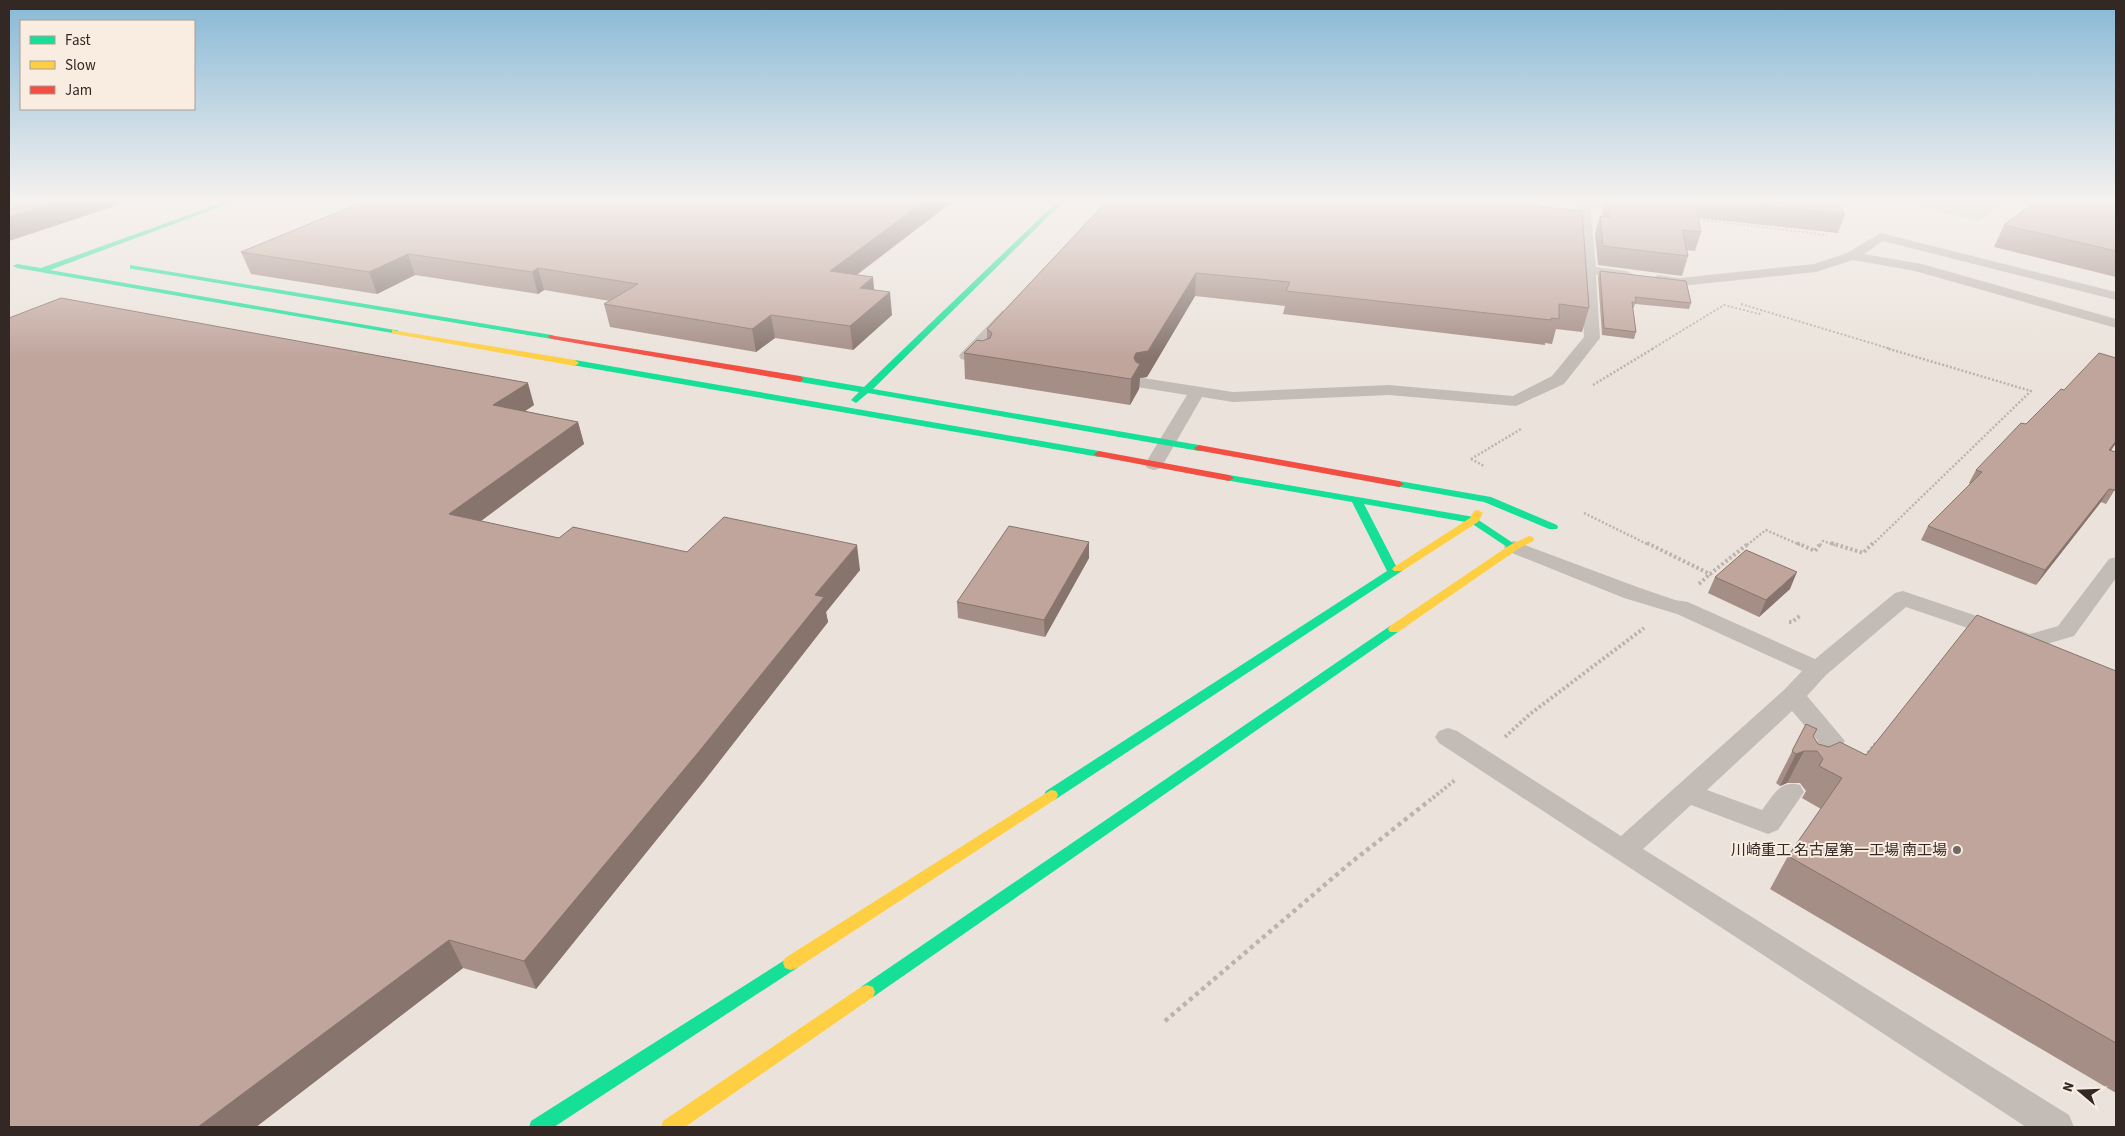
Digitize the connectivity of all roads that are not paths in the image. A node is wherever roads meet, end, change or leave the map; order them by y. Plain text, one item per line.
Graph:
1 (58, 252) edge
2 (93, 252) edge
3 (1009, 252) edge
4 (1588, 252) edge
5 (1858, 252) edge
6 (1944, 252) edge
7 (53, 254) junction
8 (1852, 256) junction
9 (77, 258) junction
10 (96, 261) dead end
11 (126, 266) dead end
12 (13, 268) edge
13 (1589, 270) junction
14 (42, 271) junction
15 (17, 280) dead end
16 (2116, 296) edge
17 (1014, 306) edge
18 (2116, 324) edge
19 (983, 359) edge
20 (1143, 383) edge
21 (867, 390) junction
22 (1198, 392) junction
23 (846, 410) junction
24 (1167, 443) junction
25 (1154, 464) junction
26 (1487, 499) junction
27 (1357, 501) junction
28 (1474, 520) junction
29 (1514, 547) junction
30 (2116, 562) edge
31 (1393, 572) junction
32 (1818, 669) junction
33 (1793, 696) junction
34 (1448, 738) dead end
35 (1811, 767) edge
36 (1791, 792) dead end
37 (1686, 793) junction
38 (1623, 851) junction
39 (538, 1127) edge
40 (670, 1127) edge
41 (2057, 1127) edge

1 - 7 street
2 - 9 street
3 - 21 street
4 - 13 lane
5 - 8 lane
6 - 16 lane
7 - 9 street
7 - 12 street
8 - 13 lane
8 - 18 lane
9 - 10 street
9 - 14 street
11 - 21 street
12 - 14 street
13 - 22 lane
14 - 15 street
14 - 23 street
17 - 19 lane
20 - 22 lane
21 - 23 street
21 - 24 street
22 - 24 lane
23 - 25 street
24 - 25 lane
24 - 26 street
25 - 27 street
26 - 28 street
26 - 29 street
27 - 28 street
27 - 31 street
28 - 29 street
28 - 31 street
29 - 32 lane
29 - 40 street
30 - 32 lane
31 - 39 street
32 - 33 lane
33 - 35 lane
33 - 37 lane
34 - 38 lane
36 - 37 lane
37 - 38 lane
38 - 41 lane

